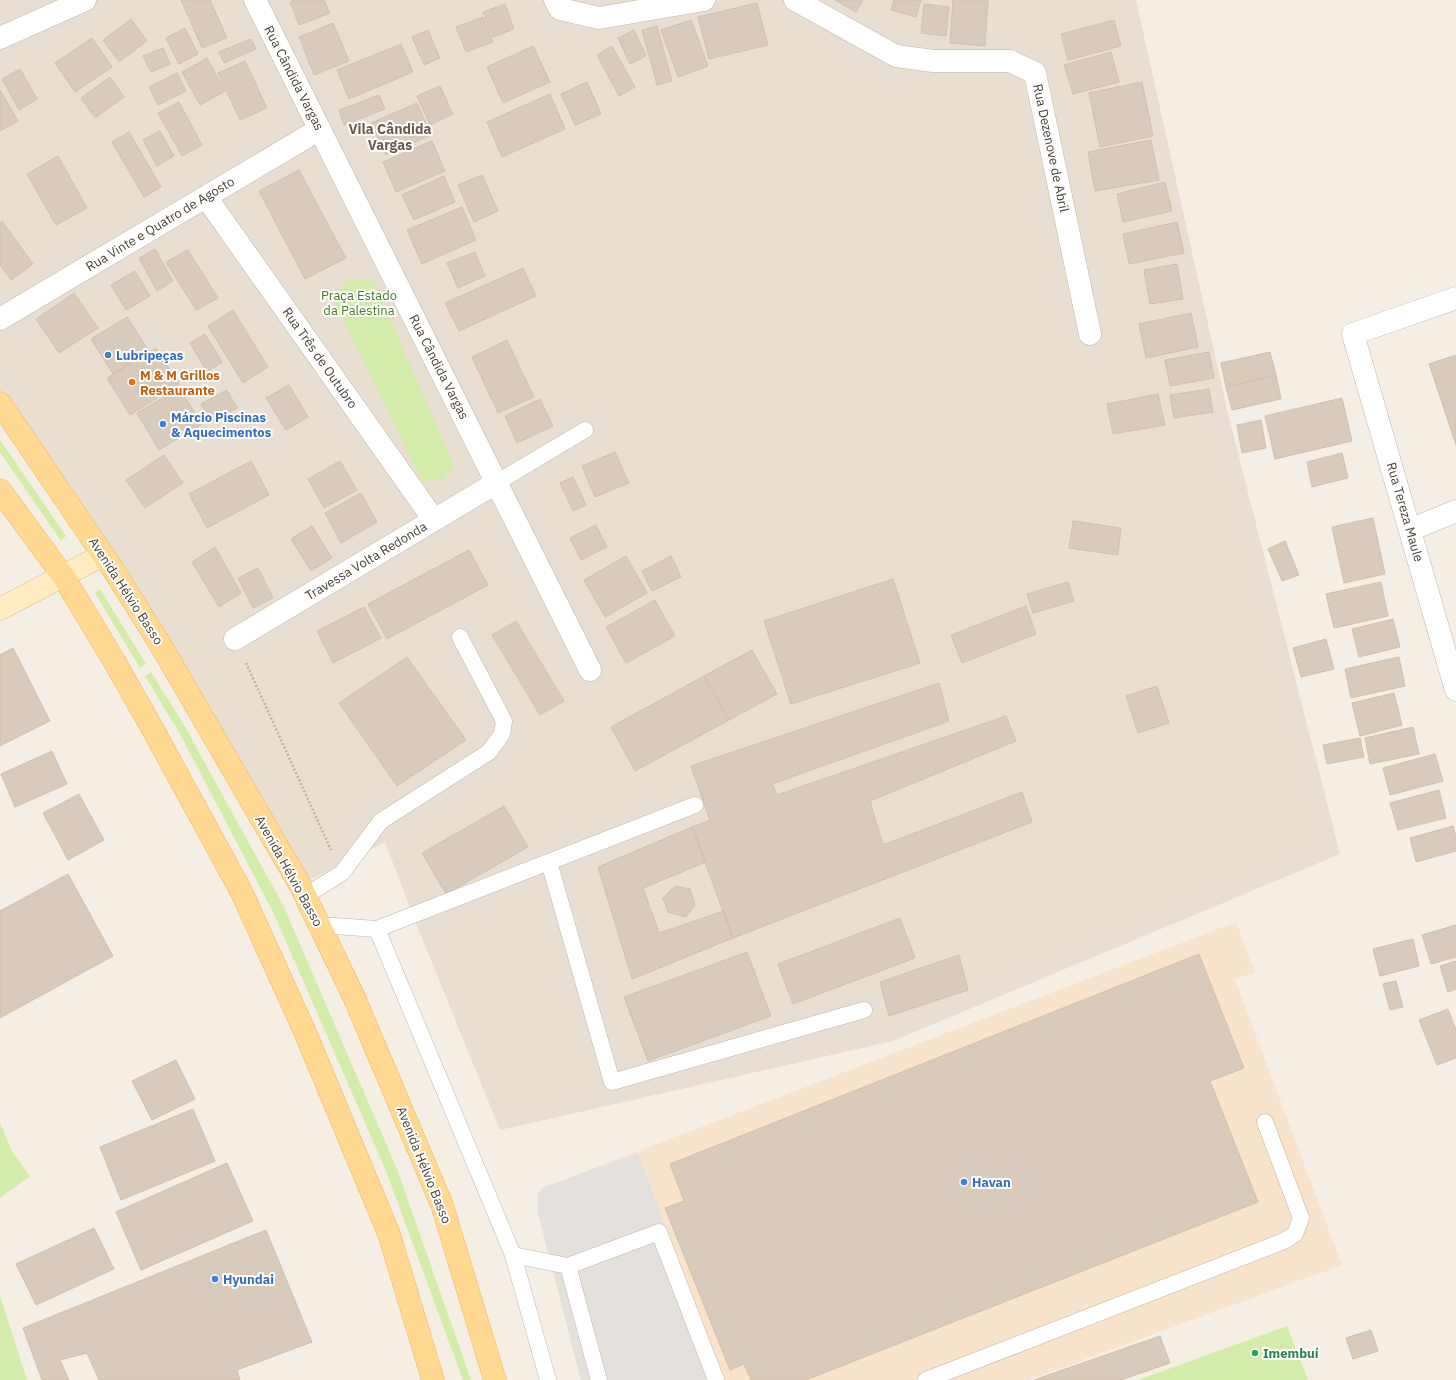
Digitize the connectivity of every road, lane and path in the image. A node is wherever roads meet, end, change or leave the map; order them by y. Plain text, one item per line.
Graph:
1 (85, 0) edge
2 (255, 0) edge
3 (555, 0) edge
4 (704, 0) edge
5 (795, 0) edge
6 (0, 38) edge
7 (320, 129) junction
8 (206, 197) junction
9 (1456, 298) edge
10 (0, 319) edge
11 (1090, 334) dead end
12 (0, 403) edge
13 (585, 430) dead end
14 (496, 483) junction
15 (0, 490) edge
16 (1456, 511) edge
17 (434, 520) junction
18 (1410, 530) junction
19 (103, 555) junction
20 (62, 576) junction
21 (0, 609) edge
22 (460, 637) dead end
23 (236, 639) joint
24 (590, 670) dead end
25 (1456, 690) edge
26 (696, 805) dead end
27 (548, 862) junction
28 (342, 873) junction
29 (305, 896) junction
30 (320, 925) junction
31 (378, 929) junction
32 (864, 1010) dead end
33 (1264, 1122) dead end
34 (513, 1255) junction
35 (568, 1266) junction
36 (433, 1380) edge
37 (495, 1380) edge
38 (548, 1380) edge
39 (599, 1380) edge
40 (716, 1380) edge
41 (926, 1380) edge

1 - 6 street
2 - 7 street, Rua Cândida Vargas
3 - 4 street
5 - 11 street, Rua Dezenove de Abril
7 - 8 street, Rua Vinte e Quatro de Agosto
7 - 14 street, Rua Cândida Vargas
8 - 10 street, Rua Vinte e Quatro de Agosto
8 - 17 street, Rua Três de Outubro
9 - 18 street, Rua Tereza Maule
12 - 19 main road, Avenida Hélvio Basso
13 - 14 lane
14 - 17 street, Travessa Volta Redonda
14 - 24 street, Rua Cândida Vargas
15 - 20 main road
16 - 18 street
17 - 23 street, Travessa Volta Redonda
18 - 25 street, Rua Tereza Maule
19 - 20 street
19 - 29 main road, Avenida Hélvio Basso
20 - 21 street
20 - 36 main road
22 - 28 lane
23 - 28 path
26 - 27 lane
27 - 31 lane
27 - 32 lane
28 - 29 lane
29 - 30 main road, Avenida Hélvio Basso
30 - 31 lane
30 - 37 main road, Avenida Hélvio Basso
31 - 34 lane
33 - 41 lane
34 - 35 lane
34 - 38 lane
35 - 39 lane
35 - 40 lane

